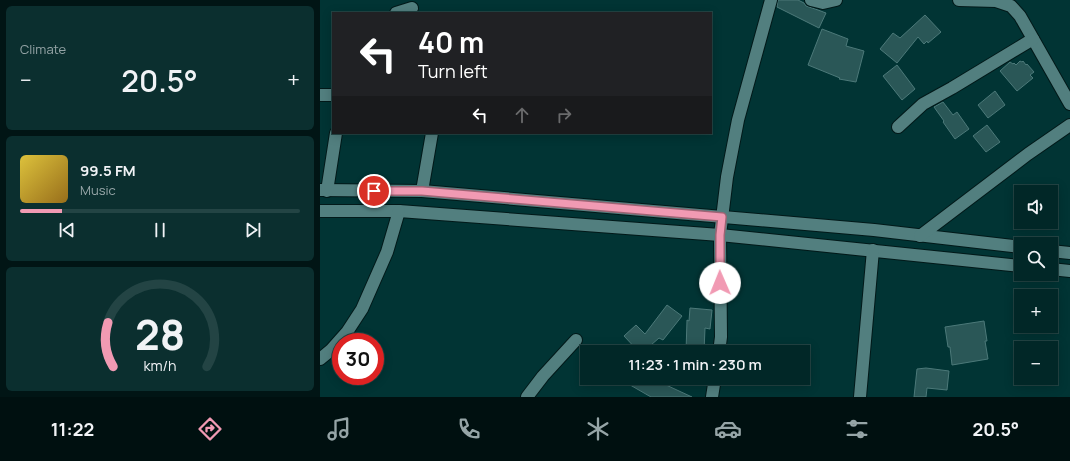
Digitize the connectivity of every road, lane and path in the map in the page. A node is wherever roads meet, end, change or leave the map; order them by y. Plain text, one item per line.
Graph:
1 (771, 0) edge
2 (811, 0) edge
3 (836, 0) edge
4 (959, 0) edge
5 (412, 7) edge
6 (399, 12) edge
7 (1033, 39) junction
8 (320, 95) edge
9 (332, 95) edge
10 (1070, 104) edge
11 (1070, 125) edge
12 (898, 127) dead end
13 (336, 134) edge
14 (432, 134) edge
15 (324, 191) edge
16 (422, 191) junction
17 (320, 210) edge
18 (399, 211) junction
19 (722, 217) junction
20 (720, 235) junction
21 (920, 236) junction
22 (1014, 246) edge
23 (873, 250) junction
24 (1058, 252) edge
25 (1070, 253) edge
26 (1014, 265) edge
27 (1058, 270) edge
28 (1070, 271) edge
29 (576, 340) dead end
30 (720, 345) edge
31 (320, 359) edge
32 (714, 385) edge
33 (526, 397) edge
34 (712, 397) edge
35 (860, 397) edge

1 - 19 street
2 - 3 street
4 - 7 street
5 - 6 street
7 - 10 street
7 - 12 street
8 - 9 street
11 - 21 street
13 - 15 street
14 - 16 street
15 - 16 street
16 - 19 street
17 - 18 street
18 - 20 street
18 - 31 street
19 - 20 street
19 - 21 street
20 - 23 street
20 - 30 street
21 - 22 street
23 - 26 street
23 - 35 street
24 - 25 street
27 - 28 street
29 - 33 street
32 - 34 street

